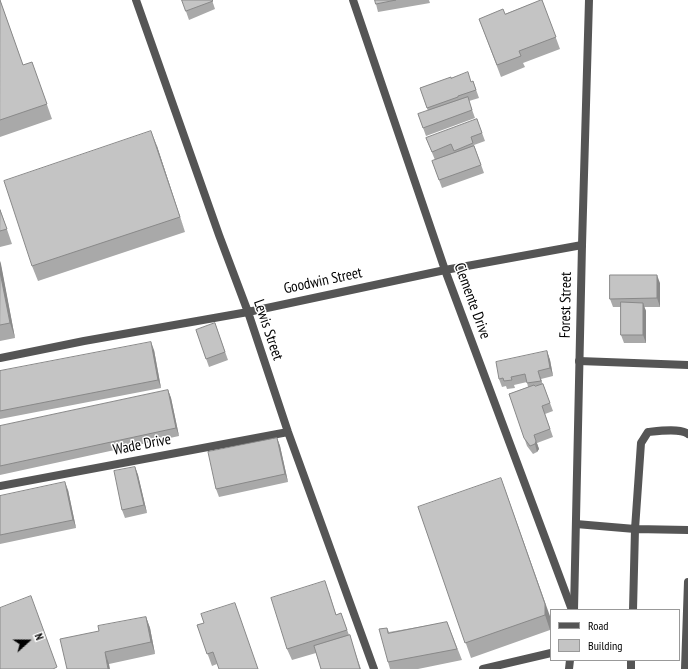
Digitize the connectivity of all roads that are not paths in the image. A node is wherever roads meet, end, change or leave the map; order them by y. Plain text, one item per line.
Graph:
1 (136, 0) edge
2 (353, 0) edge
3 (589, 0) edge
4 (582, 245) junction
5 (445, 270) junction
6 (248, 312) junction
7 (0, 358) edge
8 (579, 361) junction
9 (688, 365) edge
10 (288, 432) junction
11 (688, 434) edge
12 (0, 486) edge
13 (576, 524) junction
14 (635, 529) junction
15 (688, 530) edge
16 (688, 582) edge
17 (573, 609) edge
18 (573, 609) edge
19 (632, 609) edge
20 (550, 653) edge
21 (374, 669) edge
22 (483, 669) edge
23 (686, 669) edge

1 - 6 street, Lewis Street
2 - 5 street, Clemente Drive
3 - 4 street, Forest Street
4 - 5 street, Goodwin Street
4 - 8 street, Forest Street
5 - 6 street, Goodwin Street
5 - 17 street, Clemente Drive
6 - 7 street, Goodwin Street
6 - 10 street, Lewis Street
8 - 9 street
8 - 13 street, Forest Street
10 - 12 street, Wade Drive
10 - 21 street, Lewis Street
11 - 14 street
13 - 14 street
13 - 18 street, Forest Street
14 - 15 street
14 - 19 street
16 - 23 street
20 - 22 street

